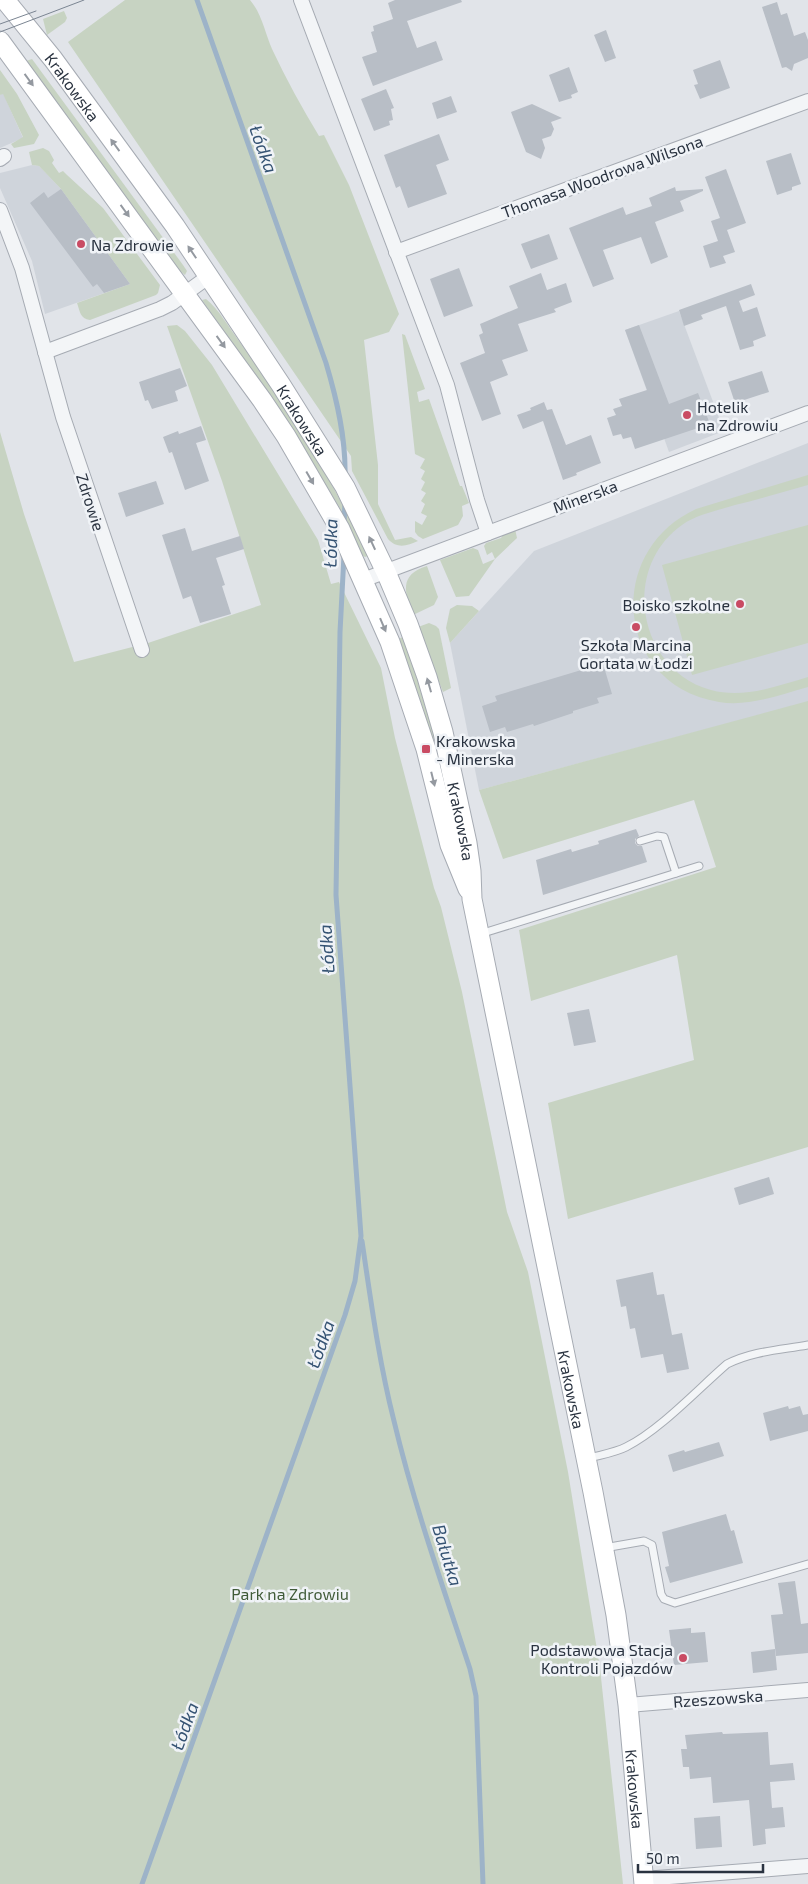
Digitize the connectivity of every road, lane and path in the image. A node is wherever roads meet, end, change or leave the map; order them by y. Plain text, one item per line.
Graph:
1 (301, 0) edge
2 (5, 1) edge
3 (0, 40) edge
4 (808, 101) edge
5 (0, 210) edge
6 (396, 252) junction
7 (208, 277) junction
8 (185, 293) junction
9 (45, 352) junction
10 (808, 413) edge
11 (488, 533) junction
12 (360, 572) junction
13 (386, 572) junction
14 (142, 650) dead end
15 (640, 841) dead end
16 (699, 866) dead end
17 (676, 873) junction
18 (472, 899) junction
19 (479, 934) junction
20 (808, 1345) edge
21 (586, 1459) junction
22 (604, 1548) junction
23 (808, 1564) edge
24 (808, 1690) edge
25 (628, 1705) junction
26 (808, 1866) edge
27 (644, 1881) edge

1 - 6 street
7 -> 2 main road, Krakowska
3 -> 8 main road, Krakowska
4 - 6 street, Thomasa Woodrowa Wilsona
5 - 9 street, Zdrowie
6 - 11 street
7 - 8 street
13 -> 7 main road, Krakowska
8 - 9 street
8 -> 12 main road, Krakowska
9 - 14 street, Zdrowie
10 - 11 street, Minerska
11 - 13 street, Minerska
12 - 13 street, Minerska
12 -> 18 main road, Krakowska
18 -> 13 main road, Krakowska
15 - 17 lane
16 - 17 lane
17 - 19 lane
18 - 19 main road, Krakowska
19 - 21 main road, Krakowska
20 - 21 lane
21 - 22 main road, Krakowska
22 - 23 lane
22 - 25 main road, Krakowska
24 - 25 street, Rzeszowska
25 - 27 main road, Krakowska
26 - 27 street

